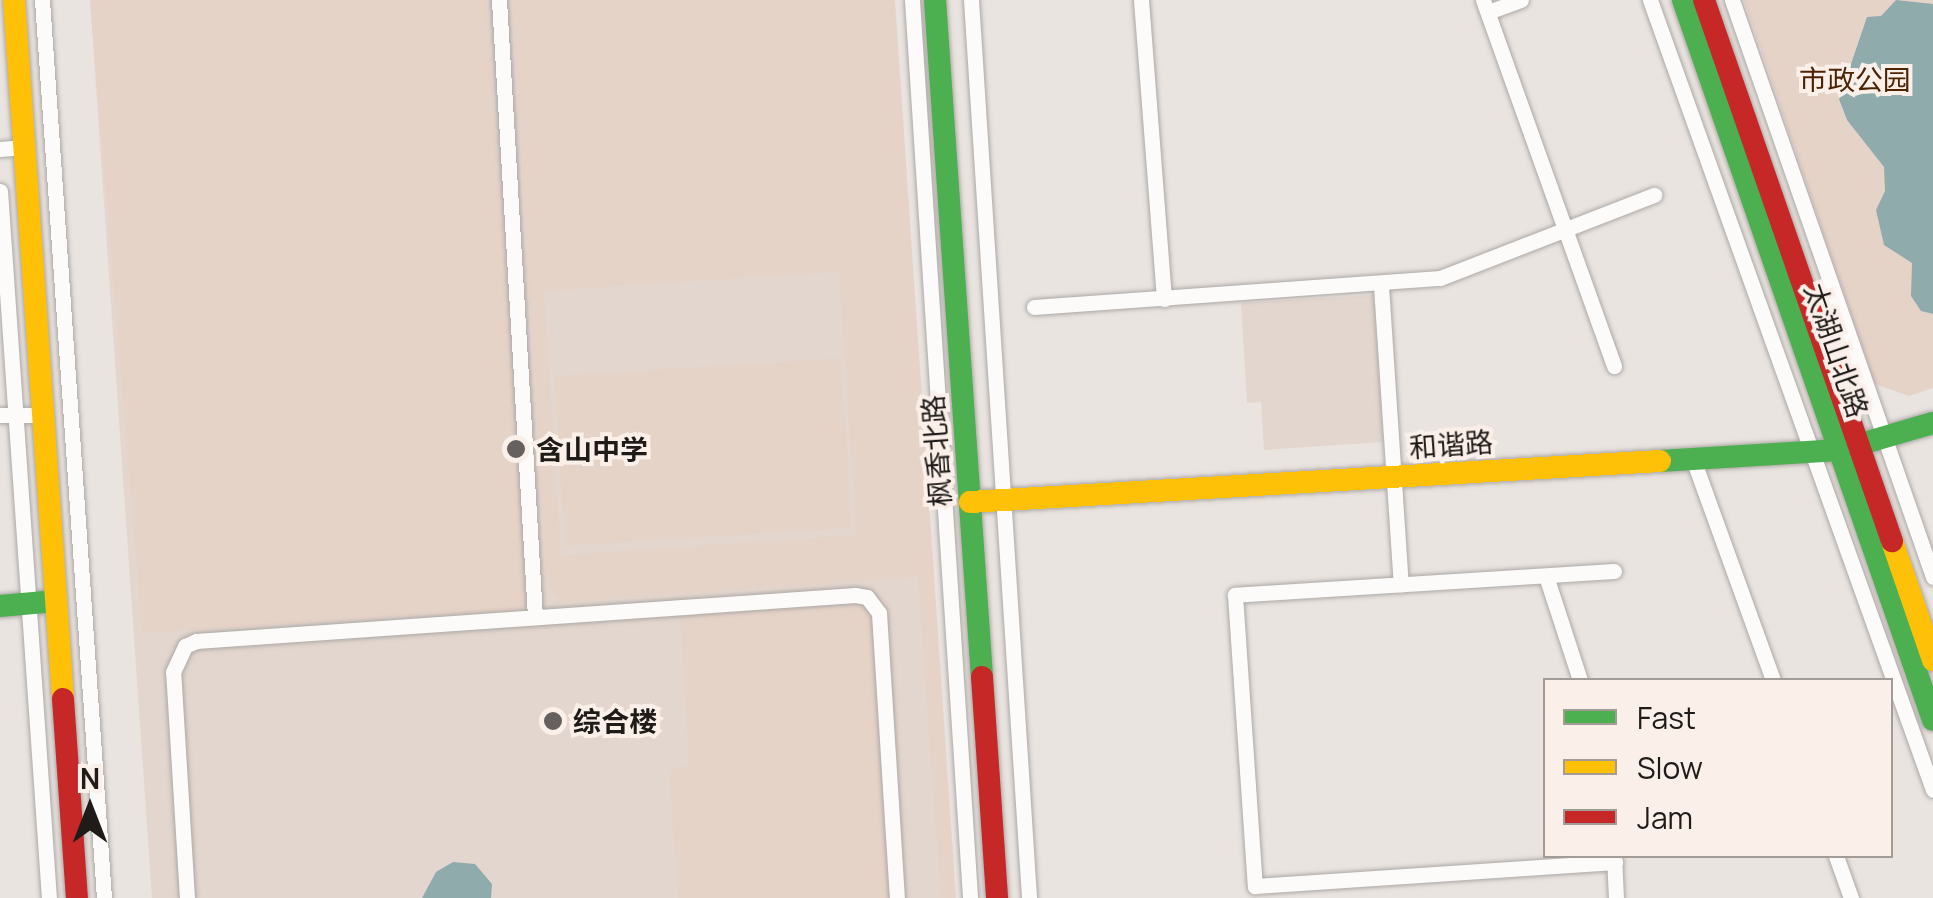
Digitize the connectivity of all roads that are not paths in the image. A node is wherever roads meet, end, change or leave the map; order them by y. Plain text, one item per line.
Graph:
1 (14, 0) edge
2 (42, 0) edge
3 (499, 0) edge
4 (912, 0) edge
5 (935, 0) edge
6 (971, 0) edge
7 (1141, 0) edge
8 (1522, 0) edge
9 (1650, 0) edge
10 (1684, 0) edge
11 (1704, 0) edge
12 (1732, 0) edge
13 (1485, 6) edge
14 (12, 148) edge
15 (0, 191) edge
16 (1654, 194) dead end
17 (1565, 229) junction
18 (1381, 286) junction
19 (1164, 299) junction
20 (1034, 307) dead end
21 (1614, 366) dead end
22 (8, 415) edge
23 (42, 415) junction
24 (1933, 423) edge
25 (1884, 438) junction
26 (1849, 448) junction
27 (1812, 452) junction
28 (1693, 458) junction
29 (1393, 478) junction
30 (1003, 500) junction
31 (970, 502) junction
32 (1614, 571) dead end
33 (1546, 576) junction
34 (1933, 577) edge
35 (1401, 584) junction
36 (56, 602) junction
37 (28, 604) junction
38 (0, 606) edge
39 (534, 617) junction
40 (1933, 660) edge
41 (1579, 678) edge
42 (1771, 678) edge
43 (1893, 678) edge
44 (1893, 678) edge
45 (1933, 720) edge
46 (1933, 790) edge
47 (1837, 858) edge
48 (1614, 859) edge
49 (49, 898) edge
50 (77, 898) edge
51 (104, 898) edge
52 (188, 898) edge
53 (897, 898) edge
54 (970, 898) edge
55 (996, 898) edge
56 (1029, 898) edge
57 (1616, 898) edge
58 (1851, 898) edge

1 - 14 main road
2 - 51 street
3 - 39 street
4 - 54 street
5 - 31 main road, 枫香北路
6 - 30 street
7 - 19 street
8 - 13 street
9 - 27 street
10 - 26 main road, 太湖山北路
11 - 26 main road, 太湖山北路
12 - 25 street
13 - 17 street
14 - 23 main road
15 - 22 street
16 - 17 street
17 - 18 street
17 - 21 street
18 - 19 street
18 - 29 street
19 - 20 street
22 - 23 street
22 - 37 street
23 - 36 main road
24 - 25 main road, 和谐路
25 - 26 main road, 和谐路
25 - 34 street
26 - 27 main road, 和谐路
26 - 40 main road, 太湖山北路
26 - 45 main road, 太湖山北路
27 - 28 main road, 和谐路
27 - 43 street
28 - 29 main road, 和谐路
28 - 42 street
29 - 30 main road, 和谐路
29 - 35 street
30 - 31 main road, 和谐路
30 - 56 street
31 - 55 main road, 枫香北路
32 - 33 street
33 - 35 street
33 - 41 street
35 - 48 street
36 - 37 main road
36 - 50 main road
37 - 38 main road
37 - 49 street
39 - 52 street
39 - 53 street
44 - 46 street
47 - 58 street
48 - 57 street

